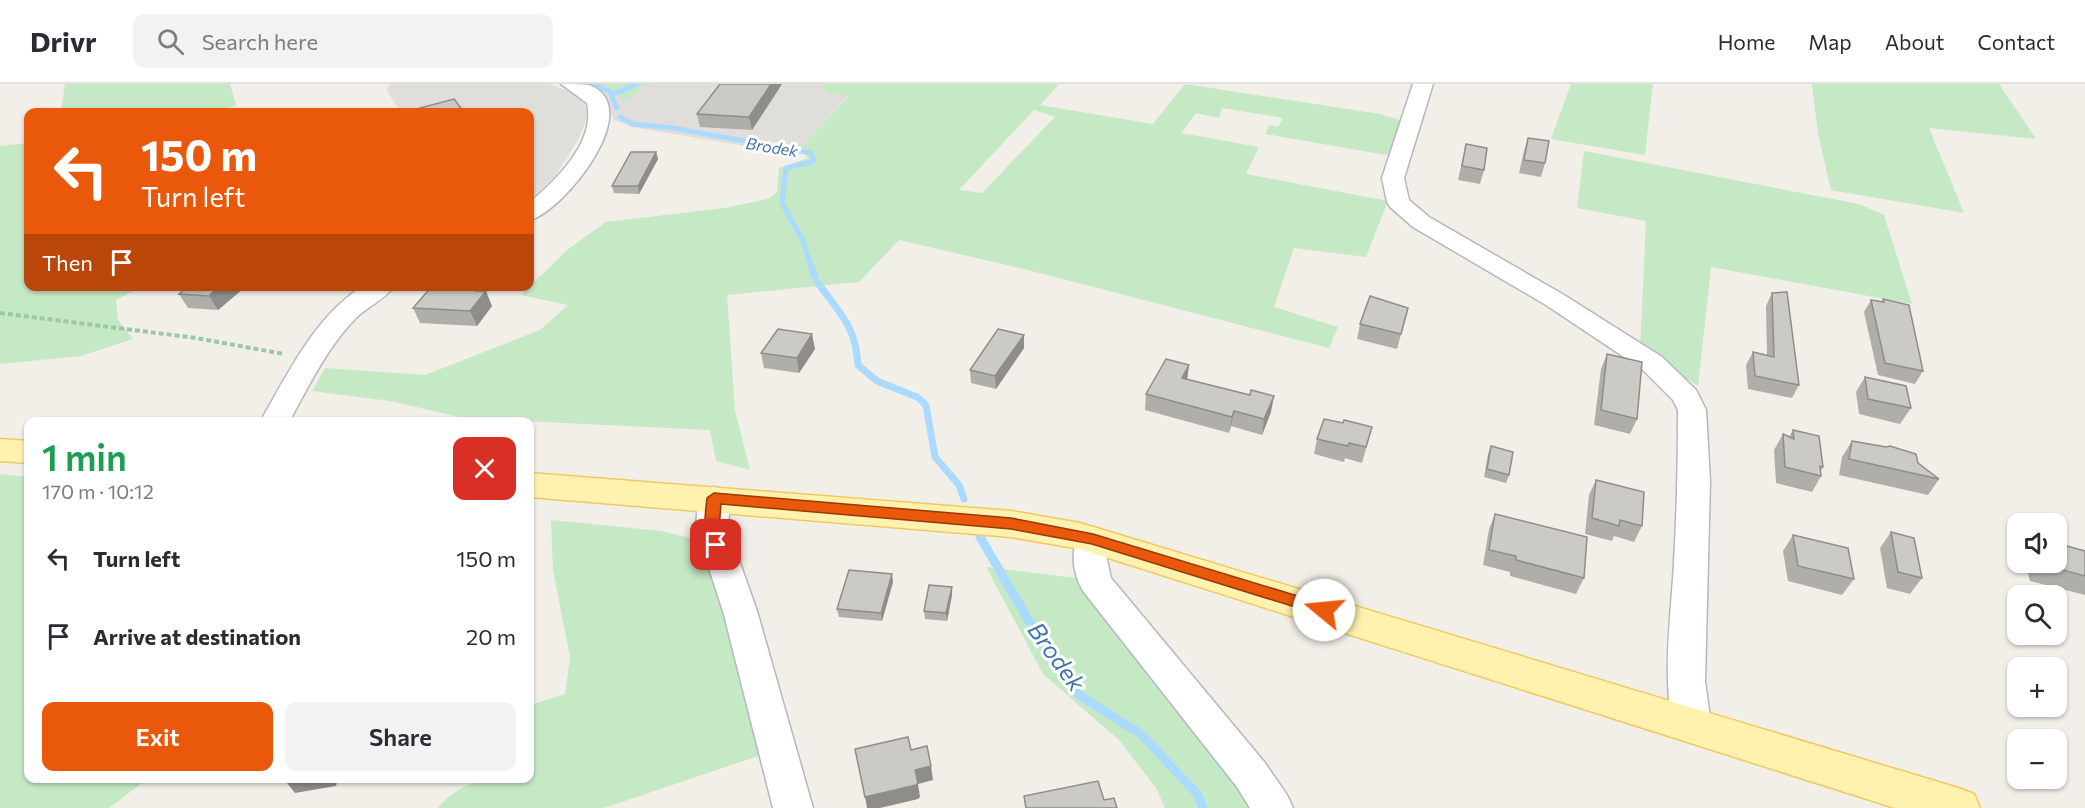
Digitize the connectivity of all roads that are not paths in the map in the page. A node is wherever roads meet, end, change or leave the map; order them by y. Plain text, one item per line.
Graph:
1 (571, 84) edge
2 (1423, 84) edge
3 (534, 210) edge
4 (374, 291) edge
5 (277, 417) edge
6 (0, 450) edge
7 (24, 452) edge
8 (534, 486) edge
9 (714, 498) junction
10 (1093, 539) junction
11 (1692, 725) junction
12 (793, 808) edge
13 (1273, 808) edge
14 (1958, 808) edge

1 - 3 street
2 - 11 street
4 - 5 street
6 - 7 main road
8 - 9 main road
9 - 10 main road
9 - 12 street
10 - 11 main road
10 - 13 street
11 - 14 main road

